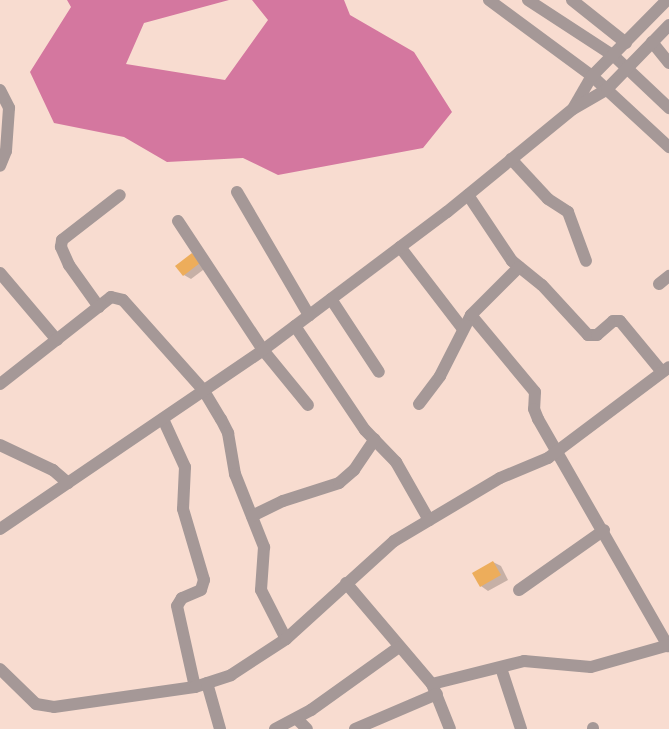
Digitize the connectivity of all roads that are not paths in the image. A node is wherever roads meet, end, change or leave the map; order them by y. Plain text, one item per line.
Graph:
1 (489, 0) edge
2 (528, 0) edge
3 (572, 0) edge
4 (667, 0) edge
5 (669, 24) edge
6 (652, 42) junction
7 (626, 43) junction
8 (614, 56) junction
9 (669, 63) edge
10 (627, 69) junction
11 (592, 76) junction
12 (607, 89) junction
13 (0, 90) edge
14 (669, 108) edge
15 (573, 109) junction
16 (669, 147) edge
17 (511, 159) junction
18 (0, 166) edge
19 (237, 192) dead end
20 (468, 195) junction
21 (120, 196) dead end
22 (178, 220) dead end
23 (400, 247) junction
24 (586, 261) dead end
25 (519, 267) junction
26 (0, 273) edge
27 (669, 276) edge
28 (659, 284) dead end
29 (331, 299) junction
30 (99, 307) junction
31 (309, 315) junction
32 (471, 315) junction
33 (295, 326) junction
34 (463, 329) junction
35 (57, 340) junction
36 (263, 350) junction
37 (665, 369) edge
38 (379, 372) dead end
39 (0, 384) edge
40 (204, 391) junction
41 (419, 404) dead end
42 (308, 405) dead end
43 (163, 419) junction
44 (375, 439) junction
45 (0, 445) edge
46 (559, 451) junction
47 (68, 483) junction
48 (252, 516) junction
49 (429, 520) junction
50 (0, 529) edge
51 (604, 530) junction
52 (346, 583) junction
53 (519, 590) dead end
54 (286, 639) junction
55 (668, 645) edge
56 (399, 647) junction
57 (501, 668) junction
58 (1, 674) edge
59 (201, 685) junction
60 (435, 689) junction
61 (297, 719) junction
62 (220, 729) edge
63 (275, 729) edge
64 (307, 729) edge
65 (355, 729) edge
66 (450, 729) edge
67 (521, 729) edge

1 - 11 street
2 - 8 street
3 - 7 street
4 - 7 street
5 - 6 street
6 - 9 street
6 - 10 street
7 - 8 street
8 - 10 street
8 - 11 street
10 - 12 street
10 - 14 street
11 - 12 street
11 - 15 street
12 - 15 street
12 - 16 street
13 - 18 street
15 - 17 street
17 - 20 street
17 - 24 street
19 - 31 street
20 - 23 street
20 - 25 street
21 - 30 street
22 - 36 street
23 - 29 street
23 - 34 street
25 - 32 street
25 - 37 street
26 - 35 street
27 - 28 street
29 - 31 street
29 - 38 street
30 - 35 street
30 - 40 street
31 - 33 street
32 - 34 street
32 - 46 street
33 - 36 street
33 - 44 street
34 - 41 street
35 - 39 street
36 - 40 street
36 - 42 street
37 - 46 street
40 - 43 street
40 - 48 street
43 - 47 street
43 - 59 street
44 - 48 street
44 - 49 street
45 - 47 street
46 - 49 street
46 - 51 street
47 - 50 street
48 - 54 street
49 - 52 street
51 - 53 street
51 - 55 street
52 - 54 street
52 - 56 street
54 - 59 street
55 - 57 street
56 - 60 street
56 - 61 street
57 - 60 street
57 - 67 street
58 - 59 street
59 - 62 street
60 - 65 street
60 - 66 street
61 - 63 street
61 - 64 street

